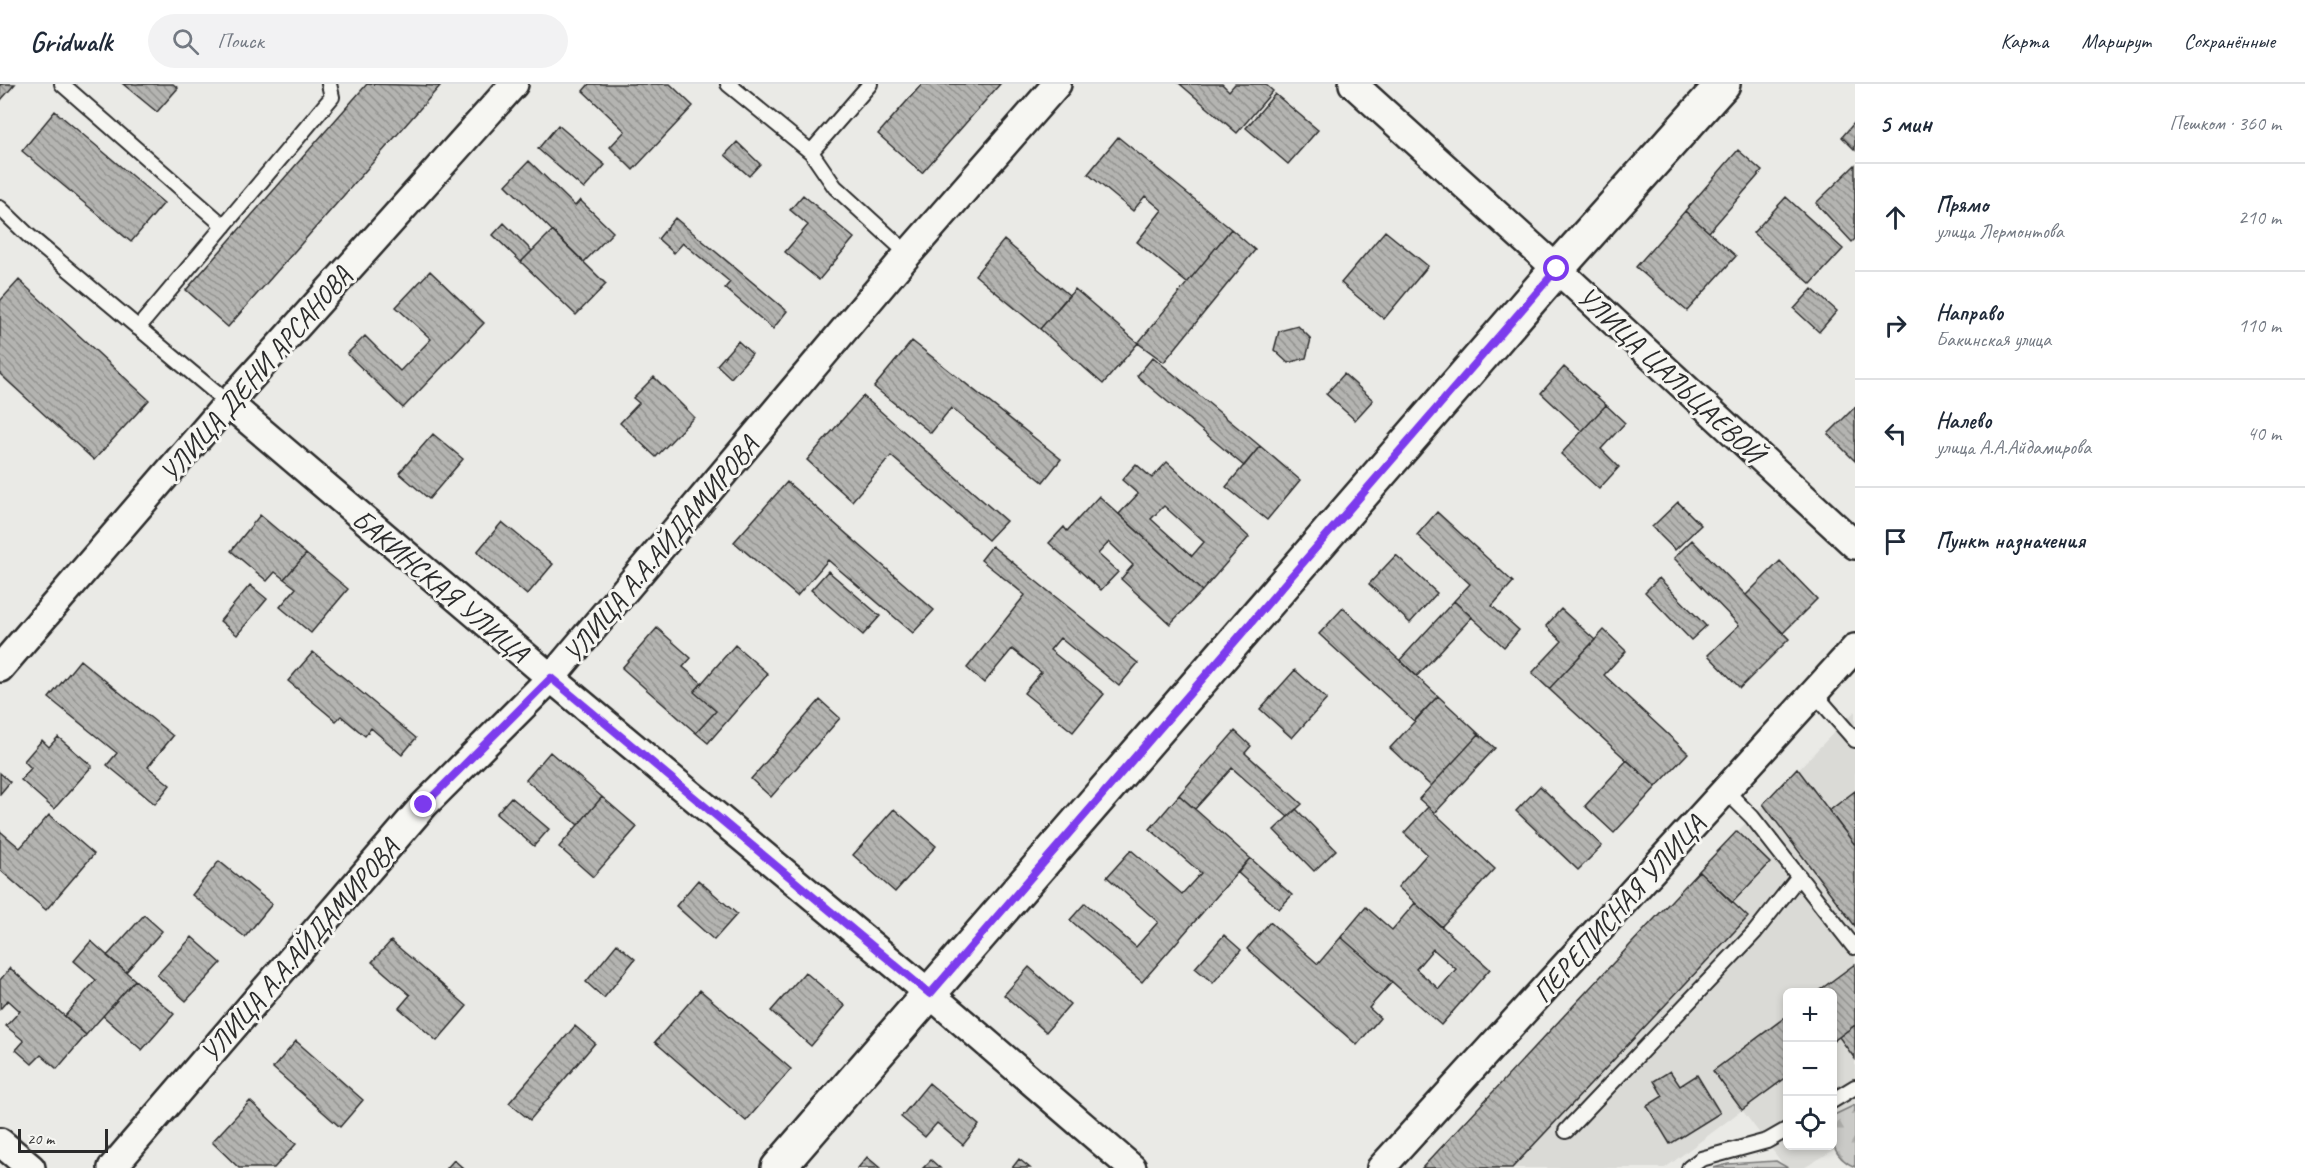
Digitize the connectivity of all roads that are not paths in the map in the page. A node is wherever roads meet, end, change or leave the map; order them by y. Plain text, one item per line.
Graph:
1 (62, 84) edge
2 (328, 84) edge
3 (514, 84) edge
4 (728, 84) edge
5 (870, 84) edge
6 (1057, 84) edge
7 (1353, 84) edge
8 (1723, 84) edge
9 (811, 152) junction
10 (0, 208) edge
11 (224, 226) junction
12 (908, 254) junction
13 (1557, 269) junction
14 (138, 328) junction
15 (228, 403) junction
16 (1855, 545) edge
17 (1855, 648) edge
18 (0, 668) edge
19 (551, 678) junction
20 (1814, 693) junction
21 (1855, 740) edge
22 (1725, 790) junction
23 (1799, 876) junction
24 (1854, 947) edge
25 (930, 994) junction
26 (1855, 1087) edge
27 (1837, 1098) edge
28 (1566, 1131) dead end
29 (1783, 1132) edge
30 (0, 1142) edge
31 (32, 1168) edge
32 (112, 1168) edge
33 (778, 1168) edge
34 (1132, 1168) edge
35 (1381, 1168) edge
36 (1689, 1168) edge

1 - 11 lane
2 - 11 lane
3 - 15 street, УЛИЦА ДЕНИ АРСАНОВА
4 - 9 lane
5 - 9 lane
6 - 12 street, УЛИЦА А.А.АЙДАМИРОВА
7 - 13 street, УЛИЦА ЦАЛЬЦАЕВОЙ
8 - 13 street
9 - 12 lane
10 - 14 lane, БАКИНСКАЯ УЛИЦА
11 - 14 lane
12 - 19 street, УЛИЦА А.А.АЙДАМИРОВА
13 - 16 street, УЛИЦА ЦАЛЬЦАЕВОЙ
13 - 25 street
14 - 15 lane, БАКИНСКАЯ УЛИЦА
15 - 18 street, УЛИЦА ДЕНИ АРСАНОВА
15 - 19 street, БАКИНСКАЯ УЛИЦА
17 - 20 street, ПЕРЕПИСНАЯ УЛИЦА
19 - 25 street, БАКИНСКАЯ УЛИЦА
19 - 32 street, УЛИЦА А.А.АЙДАМИРОВА
20 - 21 lane
20 - 22 street, ПЕРЕПИСНАЯ УЛИЦА
22 - 23 lane
22 - 35 street, ПЕРЕПИСНАЯ УЛИЦА
23 - 24 lane
23 - 28 lane
25 - 33 street
25 - 34 street, БАКИНСКАЯ УЛИЦА
26 - 27 lane
29 - 36 lane
30 - 31 street

